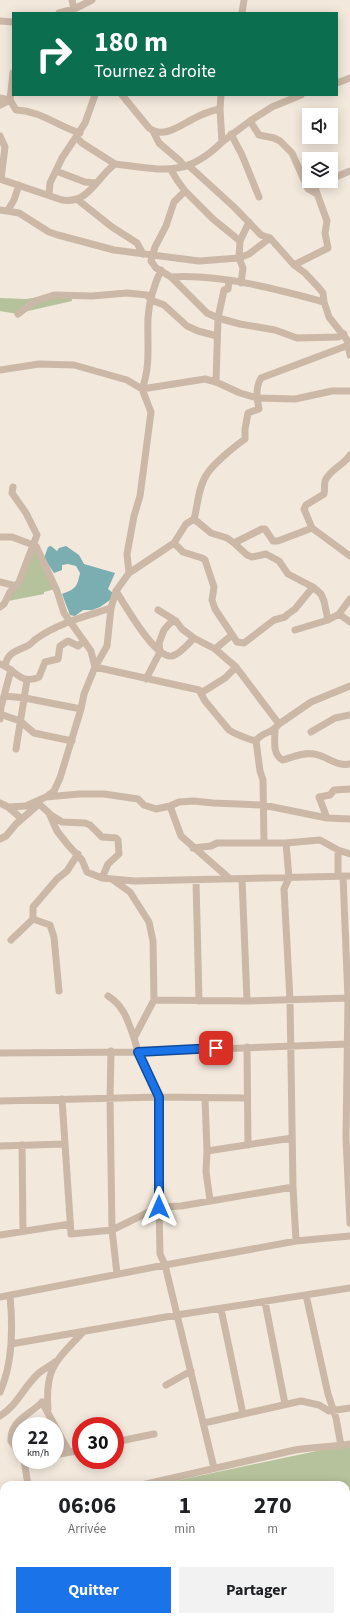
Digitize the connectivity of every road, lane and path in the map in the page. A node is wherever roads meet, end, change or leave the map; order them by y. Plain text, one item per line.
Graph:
1 (72, 0) edge
2 (92, 0) edge
3 (244, 0) edge
4 (71, 10) edge
5 (242, 12) edge
6 (0, 21) edge
7 (12, 22) edge
8 (349, 79) edge
9 (12, 82) edge
10 (338, 83) edge
11 (95, 96) edge
12 (123, 96) edge
13 (221, 96) edge
14 (299, 96) edge
15 (0, 98) edge
16 (10, 100) junction
17 (0, 105) edge
18 (220, 109) junction
19 (250, 121) junction
20 (153, 131) junction
21 (231, 134) junction
22 (78, 135) junction
23 (0, 136) edge
24 (222, 142) junction
25 (115, 164) junction
26 (186, 166) junction
27 (171, 170) junction
28 (56, 171) junction
29 (350, 171) edge
30 (338, 176) edge
31 (0, 179) edge
32 (96, 184) junction
33 (19, 185) junction
34 (316, 188) edge
35 (185, 191) junction
36 (317, 194) junction
37 (49, 195) junction
38 (260, 197) dead end
39 (78, 200) junction
40 (4, 210) edge
41 (249, 222) junction
42 (270, 238) junction
43 (240, 241) junction
44 (142, 254) junction
45 (153, 256) junction
46 (239, 258) junction
47 (294, 265) junction
48 (161, 270) junction
49 (172, 278) junction
50 (229, 281) junction
51 (241, 283) junction
52 (151, 300) junction
53 (324, 302) junction
54 (18, 314) dead end
55 (218, 318) junction
56 (217, 336) junction
57 (347, 339) edge
58 (350, 355) edge
59 (0, 370) edge
60 (216, 382) junction
61 (142, 389) junction
62 (350, 392) edge
63 (257, 398) junction
64 (350, 457) edge
65 (13, 487) dead end
66 (194, 519) junction
67 (312, 528) junction
68 (0, 537) edge
69 (174, 543) junction
70 (234, 543) junction
71 (33, 544) junction
72 (350, 556) edge
73 (129, 573) junction
74 (0, 582) edge
75 (16, 586) junction
76 (313, 587) junction
77 (116, 591) junction
78 (350, 598) edge
79 (0, 607) edge
80 (111, 608) junction
81 (158, 610) dead end
82 (339, 614) junction
83 (328, 620) junction
84 (176, 621) junction
85 (71, 622) junction
86 (350, 622) edge
87 (294, 630) dead end
88 (232, 635) junction
89 (194, 638) junction
90 (84, 641) junction
91 (215, 649) junction
92 (160, 652) junction
93 (2, 665) edge
94 (236, 667) junction
95 (95, 668) junction
96 (11, 670) junction
97 (146, 679) junction
98 (27, 680) junction
99 (350, 686) edge
100 (201, 693) junction
101 (4, 696) junction
102 (25, 698) junction
103 (81, 709) junction
104 (0, 714) edge
105 (350, 715) edge
106 (0, 719) edge
107 (20, 721) junction
108 (277, 727) junction
109 (311, 732) dead end
110 (72, 740) junction
111 (256, 741) junction
112 (16, 749) dead end
113 (350, 764) edge
114 (350, 789) edge
115 (46, 796) junction
116 (0, 803) edge
117 (38, 803) junction
118 (263, 805) junction
119 (170, 806) junction
120 (8, 807) junction
121 (49, 813) junction
122 (327, 818) junction
123 (22, 819) junction
124 (350, 819) edge
125 (0, 840) edge
126 (264, 843) junction
127 (286, 843) junction
128 (193, 848) junction
129 (338, 850) junction
130 (78, 854) junction
131 (350, 854) edge
132 (343, 876) edge
133 (102, 878) junction
134 (289, 878) junction
135 (230, 879) junction
136 (242, 879) junction
137 (113, 880) junction
138 (196, 880) junction
139 (33, 919) junction
140 (11, 940) dead end
141 (59, 991) dead end
142 (108, 996) dead end
143 (349, 998) edge
144 (154, 1000) junction
145 (290, 1000) junction
146 (200, 1001) junction
147 (247, 1001) junction
148 (134, 1038) junction
149 (348, 1044) junction
150 (292, 1046) junction
151 (247, 1047) junction
152 (111, 1051) junction
153 (138, 1052) junction
154 (0, 1053) edge
155 (159, 1097) junction
156 (206, 1098) junction
157 (247, 1098) junction
158 (62, 1099) junction
159 (110, 1099) junction
160 (0, 1101) edge
161 (292, 1138) junction
162 (65, 1144) junction
163 (22, 1145) junction
164 (248, 1145) junction
165 (0, 1146) edge
166 (207, 1151) junction
167 (293, 1187) junction
168 (210, 1200) junction
169 (159, 1207) junction
170 (350, 1223) edge
171 (70, 1224) junction
172 (112, 1230) junction
173 (23, 1231) junction
174 (0, 1235) edge
175 (350, 1236) edge
176 (296, 1242) junction
177 (166, 1265) junction
178 (118, 1274) junction
179 (350, 1288) edge
180 (306, 1295) junction
181 (10, 1296) junction
182 (0, 1297) edge
183 (265, 1302) junction
184 (221, 1309) junction
185 (177, 1315) junction
186 (83, 1332) junction
187 (11, 1344) junction
188 (56, 1362) junction
189 (191, 1371) junction
190 (166, 1385) dead end
191 (0, 1392) edge
192 (285, 1404) junction
193 (350, 1408) edge
194 (334, 1411) junction
195 (48, 1412) junction
196 (243, 1414) junction
197 (0, 1416) edge
198 (24, 1417) edge
199 (204, 1423) junction
200 (12, 1430) edge
201 (154, 1434) dead end
202 (124, 1440) edge
203 (12, 1442) edge
204 (350, 1444) edge
205 (341, 1446) junction
206 (69, 1452) junction
207 (72, 1452) edge
208 (64, 1453) edge
209 (214, 1468) junction
210 (27, 1469) edge
211 (28, 1481) edge
212 (159, 1481) edge

1 - 4 street
2 - 4 street
3 - 5 street
6 - 7 street
8 - 10 street
9 - 16 street
11 - 22 street
12 - 20 street
13 - 18 street
14 - 19 street
15 - 16 street
16 - 17 street
16 - 22 street
18 - 20 street
18 - 24 street
19 - 21 street
19 - 36 street
20 - 26 street
21 - 24 street
21 - 38 street
22 - 25 street
22 - 28 street
23 - 31 street
24 - 26 street
25 - 27 street
25 - 32 street
26 - 27 street
26 - 41 street
27 - 35 street
28 - 32 street
28 - 37 street
29 - 30 street
31 - 33 street
32 - 39 street
33 - 37 street
33 - 40 street
34 - 36 street
35 - 43 street
35 - 45 street
36 - 47 street
37 - 39 street
39 - 44 street
40 - 44 street
41 - 42 street
41 - 43 street
42 - 46 street
42 - 47 street
43 - 46 street
44 - 45 street
45 - 46 street
45 - 48 street
46 - 51 street
47 - 53 street
48 - 49 street
48 - 52 street
49 - 50 street
49 - 55 street
50 - 51 street
50 - 55 street
51 - 53 street
52 - 54 street
52 - 56 street
52 - 61 street
53 - 57 street
55 - 56 street
55 - 57 street
56 - 60 street
57 - 58 street
57 - 63 street
59 - 61 street
60 - 61 street
60 - 63 street
61 - 73 street
62 - 63 street
63 - 66 street
64 - 67 street
65 - 71 street
66 - 69 street
66 - 70 street
67 - 70 street
67 - 72 street
68 - 71 street
69 - 73 street
69 - 88 street
70 - 76 street
71 - 75 street
71 - 85 street
73 - 77 street
74 - 75 street
75 - 79 street
76 - 83 street
76 - 88 street
77 - 80 street
77 - 92 street
78 - 82 street
80 - 85 street
80 - 95 street
81 - 84 street
82 - 83 street
82 - 86 street
83 - 87 street
84 - 89 street
84 - 92 street
85 - 90 street
85 - 93 street
88 - 91 street
89 - 91 street
89 - 92 street
90 - 95 street
90 - 98 street
91 - 94 street
92 - 97 street
93 - 96 street
94 - 100 street
94 - 108 street
95 - 97 street
95 - 103 street
96 - 98 street
96 - 101 street
97 - 100 street
98 - 102 street
99 - 108 street
100 - 111 street
101 - 102 street
101 - 104 street
102 - 103 street
102 - 107 street
103 - 110 street
104 - 106 street
104 - 107 street
105 - 109 street
107 - 110 street
107 - 112 street
108 - 111 street
108 - 113 street
110 - 115 street
111 - 118 street
114 - 122 street
115 - 117 street
115 - 119 street
116 - 120 street
117 - 120 street
117 - 121 street
117 - 123 street
118 - 119 street
118 - 122 street
118 - 126 street
119 - 128 street
120 - 123 street
121 - 130 street
121 - 133 street
122 - 124 street
123 - 125 street
126 - 127 street
126 - 128 street
127 - 129 street
127 - 134 street
128 - 135 street
129 - 131 street
129 - 132 street
130 - 133 street
130 - 139 street
132 - 134 street
132 - 143 street
133 - 137 street
134 - 136 street
134 - 145 street
135 - 136 street
135 - 138 street
136 - 147 street
137 - 138 street
137 - 144 street
138 - 146 street
139 - 140 street
139 - 141 street
142 - 148 street
143 - 145 street
143 - 149 street
144 - 146 street
144 - 148 street
145 - 147 street
145 - 150 street
146 - 147 street
148 - 153 street
149 - 150 street
149 - 170 street
150 - 151 street
150 - 161 street
151 - 153 street
151 - 157 street
152 - 153 street
152 - 154 street
152 - 159 street
153 - 155 street
155 - 156 street
155 - 159 street
155 - 169 street
156 - 157 street
156 - 166 street
157 - 164 street
158 - 159 street
158 - 160 street
158 - 162 street
159 - 172 street
161 - 164 street
161 - 167 street
162 - 163 street
162 - 171 street
163 - 165 street
163 - 173 street
164 - 166 street
166 - 168 street
167 - 168 street
167 - 176 street
168 - 169 street
169 - 172 street
169 - 177 street
171 - 172 street
171 - 173 street
172 - 178 street
173 - 174 street
175 - 176 street
176 - 177 street
177 - 178 street
177 - 185 street
178 - 181 street
179 - 180 street
180 - 183 street
180 - 194 street
181 - 182 street
181 - 187 street
183 - 184 street
183 - 192 street
184 - 185 street
184 - 196 street
185 - 186 street
185 - 189 street
186 - 187 street
186 - 188 street
187 - 191 street
188 - 195 street
188 - 197 street
189 - 190 street
189 - 199 street
192 - 194 street
192 - 196 street
193 - 194 street
194 - 205 street
195 - 198 street
195 - 206 street
196 - 199 street
199 - 209 street
200 - 203 street
201 - 202 street
204 - 205 street
205 - 209 street
206 - 207 street
206 - 208 street
209 - 212 street
210 - 211 street

